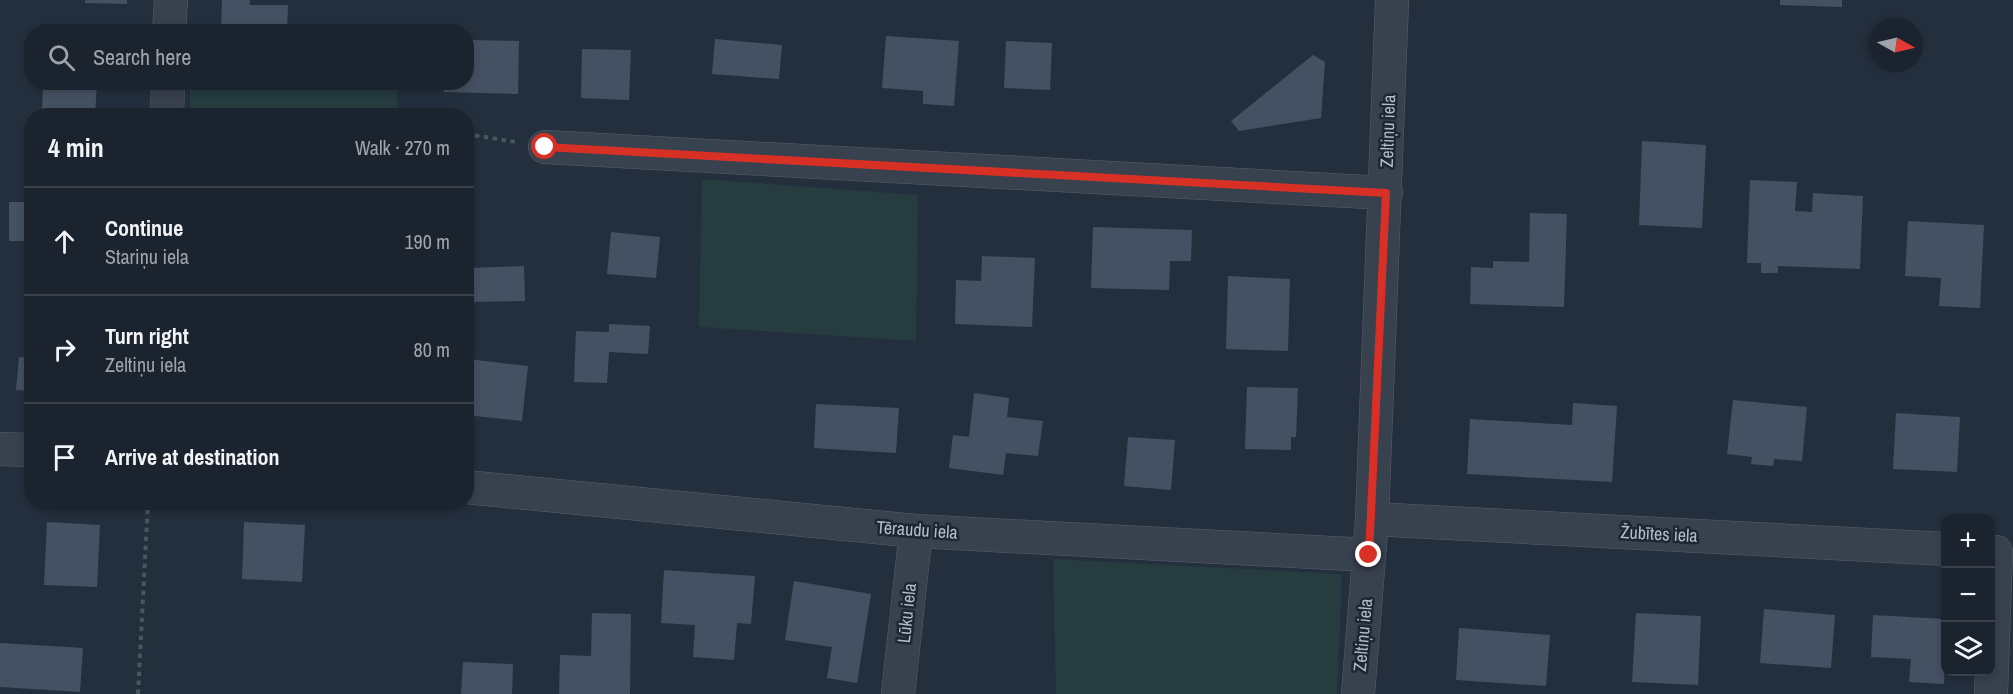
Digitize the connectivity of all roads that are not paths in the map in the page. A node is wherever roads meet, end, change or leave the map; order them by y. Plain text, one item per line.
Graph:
1 (171, 0) edge
2 (1392, 0) edge
3 (170, 24) edge
4 (168, 90) edge
5 (167, 108) edge
6 (545, 147) road end
7 (1386, 193) junction
8 (0, 448) edge
9 (24, 450) edge
10 (474, 488) edge
11 (1372, 519) junction
12 (916, 531) junction
13 (1941, 549) edge
14 (1995, 552) edge
15 (1369, 555) junction
16 (898, 694) edge
17 (1358, 694) edge
18 (1990, 694) edge

1 - 3 street
2 - 7 street, Zeltiņu iela
4 - 5 street
6 - 7 street
7 - 11 street, Zeltiņu iela
8 - 9 street
10 - 12 street, Tēraudu iela
11 - 13 street, Žubītes iela
11 - 15 street, Zeltiņu iela
12 - 15 street, Tēraudu iela
12 - 16 street, Lūku iela
14 - 18 street
15 - 17 street, Zeltiņu iela

